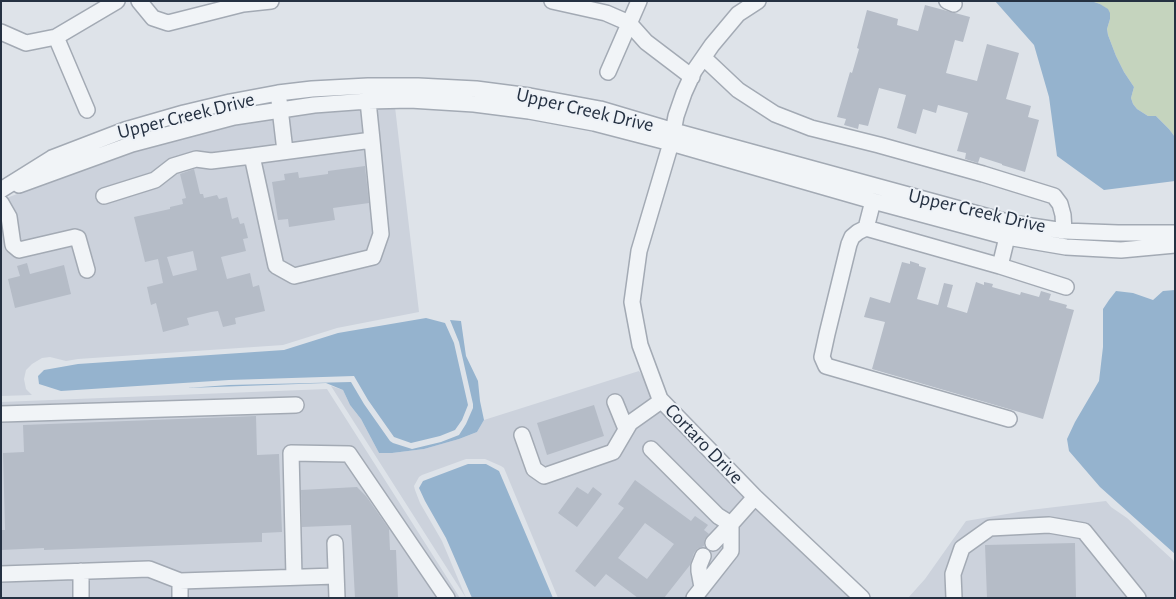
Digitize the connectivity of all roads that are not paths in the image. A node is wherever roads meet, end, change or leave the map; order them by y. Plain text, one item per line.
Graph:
1 (117, 1) edge
2 (139, 1) edge
3 (271, 1) edge
4 (552, 1) edge
5 (638, 1) edge
6 (758, 1) edge
7 (630, 23) junction
8 (1, 32) edge
9 (56, 37) junction
10 (17, 39) junction
11 (1, 41) edge
12 (704, 58) junction
13 (608, 72) dead end
14 (692, 77) junction
15 (278, 93) junction
16 (368, 101) junction
17 (280, 109) junction
18 (87, 110) dead end
19 (672, 137) junction
20 (372, 140) junction
21 (285, 151) junction
22 (252, 156) junction
23 (1, 191) edge
24 (104, 196) dead end
25 (873, 201) junction
26 (1, 203) edge
27 (866, 228) junction
28 (1009, 230) junction
29 (1064, 231) junction
30 (1175, 233) edge
31 (1175, 245) edge
32 (1000, 266) junction
33 (87, 270) dead end
34 (1066, 287) dead end
35 (662, 401) junction
36 (615, 402) dead end
37 (296, 405) dead end
38 (1, 414) edge
39 (1009, 419) dead end
40 (626, 429) junction
41 (522, 434) dead end
42 (650, 448) dead end
43 (755, 497) junction
44 (731, 524) junction
45 (335, 543) dead end
46 (713, 543) dead end
47 (703, 556) dead end
48 (80, 571) junction
49 (1, 574) edge
50 (336, 576) junction
51 (294, 577) junction
52 (180, 581) junction
53 (698, 592) edge
54 (82, 598) edge
55 (180, 598) edge
56 (337, 598) edge
57 (447, 598) edge
58 (862, 598) edge
59 (954, 598) edge
60 (1138, 598) edge

1 - 9 street
2 - 3 street
4 - 7 street
5 - 7 street
6 - 12 street, Cortaro Drive
7 - 13 street
7 - 14 street
8 - 10 street
9 - 10 street
9 - 18 street
10 - 11 street
12 - 14 street, Cortaro Drive
12 - 29 street
14 - 19 street, Cortaro Drive
15 - 17 street
15 - 19 street, Upper Creek Drive
15 - 23 street, Upper Creek Drive
16 - 17 street, Upper Creek Drive
16 - 19 street, Upper Creek Drive
16 - 20 street
17 - 21 street
17 - 23 street, Upper Creek Drive
19 - 25 street, Upper Creek Drive
19 - 28 street, Upper Creek Drive
19 - 35 street, Cortaro Drive
20 - 21 street
20 - 22 street
21 - 22 street
22 - 24 street
25 - 27 street
25 - 28 street, Upper Creek Drive
26 - 33 street
27 - 32 street
27 - 39 street
28 - 29 street, Upper Creek Drive
28 - 31 street, Upper Creek Drive
28 - 32 street
29 - 30 street, Upper Creek Drive
32 - 34 street
35 - 40 street
35 - 43 street, Cortaro Drive
36 - 40 street
37 - 38 street
40 - 41 street
42 - 44 street
43 - 44 street
43 - 58 street, Cortaro Drive
44 - 46 street
44 - 53 street
45 - 50 street
47 - 53 street
48 - 49 street
48 - 52 street
48 - 54 street
50 - 51 street
50 - 56 street
51 - 52 street
51 - 57 street
52 - 55 street
59 - 60 street

